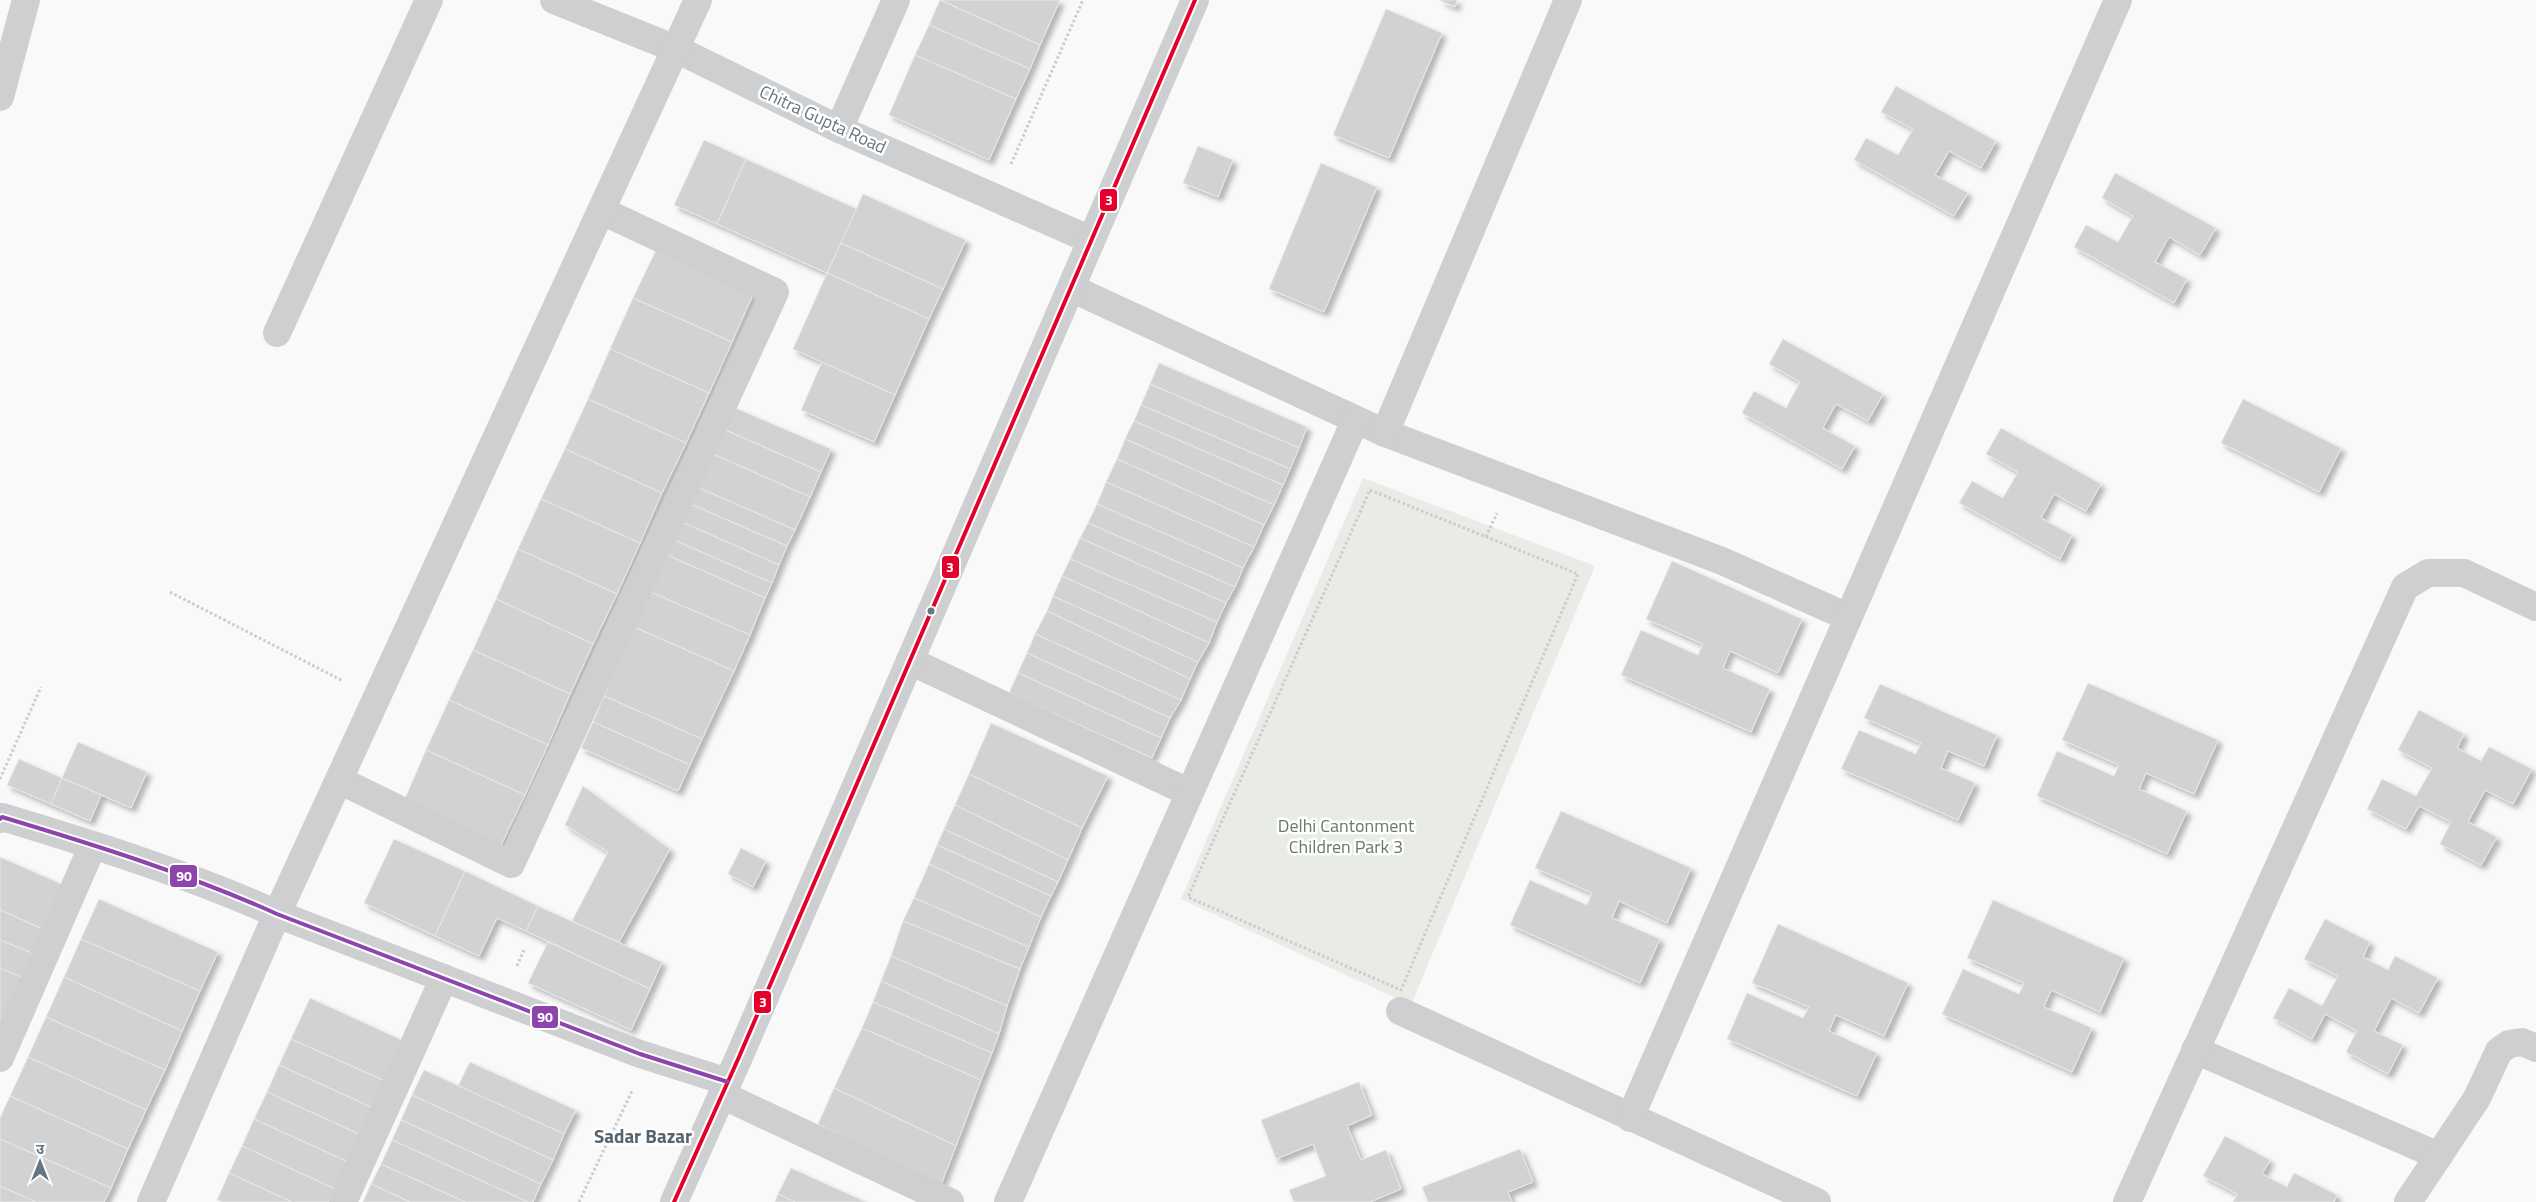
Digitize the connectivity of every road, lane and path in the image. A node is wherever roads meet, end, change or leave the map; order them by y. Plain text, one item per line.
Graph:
1 (26, 0) edge
2 (429, 0) edge
3 (554, 0) edge
4 (698, 0) edge
5 (896, 0) edge
6 (1083, 0) edge
7 (1195, 0) edge
8 (1568, 0) edge
9 (2118, 0) edge
10 (676, 49) junction
11 (0, 98) edge
12 (839, 129) junction
13 (996, 198) junction
14 (602, 211) junction
15 (1091, 240) junction
16 (1071, 288) junction
17 (277, 333) dead end
18 (1355, 420) junction
19 (1385, 434) junction
20 (1486, 537) joint
21 (170, 592) dead end
22 (2536, 607) edge
23 (1848, 618) junction
24 (910, 661) junction
25 (41, 687) dead end
26 (377, 699) junction
27 (0, 779) edge
28 (339, 780) junction
29 (1188, 792) junction
30 (0, 819) edge
31 (93, 844) junction
32 (277, 914) junction
33 (444, 978) junction
34 (1400, 1011) dead end
35 (2536, 1048) edge
36 (2195, 1050) junction
37 (648, 1057) junction
38 (0, 1058) edge
39 (725, 1088) junction
40 (1630, 1118) junction
41 (2439, 1156) junction
42 (151, 1202) edge
43 (343, 1202) edge
44 (579, 1202) edge
45 (674, 1202) edge
46 (950, 1202) edge
47 (1008, 1202) edge
48 (1817, 1202) edge
49 (2127, 1202) edge
50 (2408, 1202) edge

1 - 11 street
2 - 17 street
3 - 10 street, Chitra Gupta Road
4 - 10 street
5 - 12 street
6 - 13 path
7 - 15 street
8 - 19 street
9 - 23 street
10 - 12 street, Chitra Gupta Road
10 - 14 street
12 - 13 street, Chitra Gupta Road
13 - 15 street, Chitra Gupta Road
14 - 26 street
14 - 28 street
15 - 16 street
16 - 18 street
16 - 24 street
18 - 19 street
18 - 29 street
19 - 23 street
20 - 20 path
21 - 26 path
22 - 36 street
23 - 40 street
24 - 29 street
24 - 39 street
25 - 27 path
26 - 28 street
28 - 32 street
29 - 47 street
30 - 31 street
31 - 32 street
31 - 38 street
32 - 33 street
32 - 42 street
33 - 37 street
33 - 43 street
34 - 40 street
35 - 41 street
36 - 41 street
36 - 49 street
37 - 39 street
37 - 44 path
39 - 45 street
39 - 46 street
40 - 48 street
41 - 50 street

